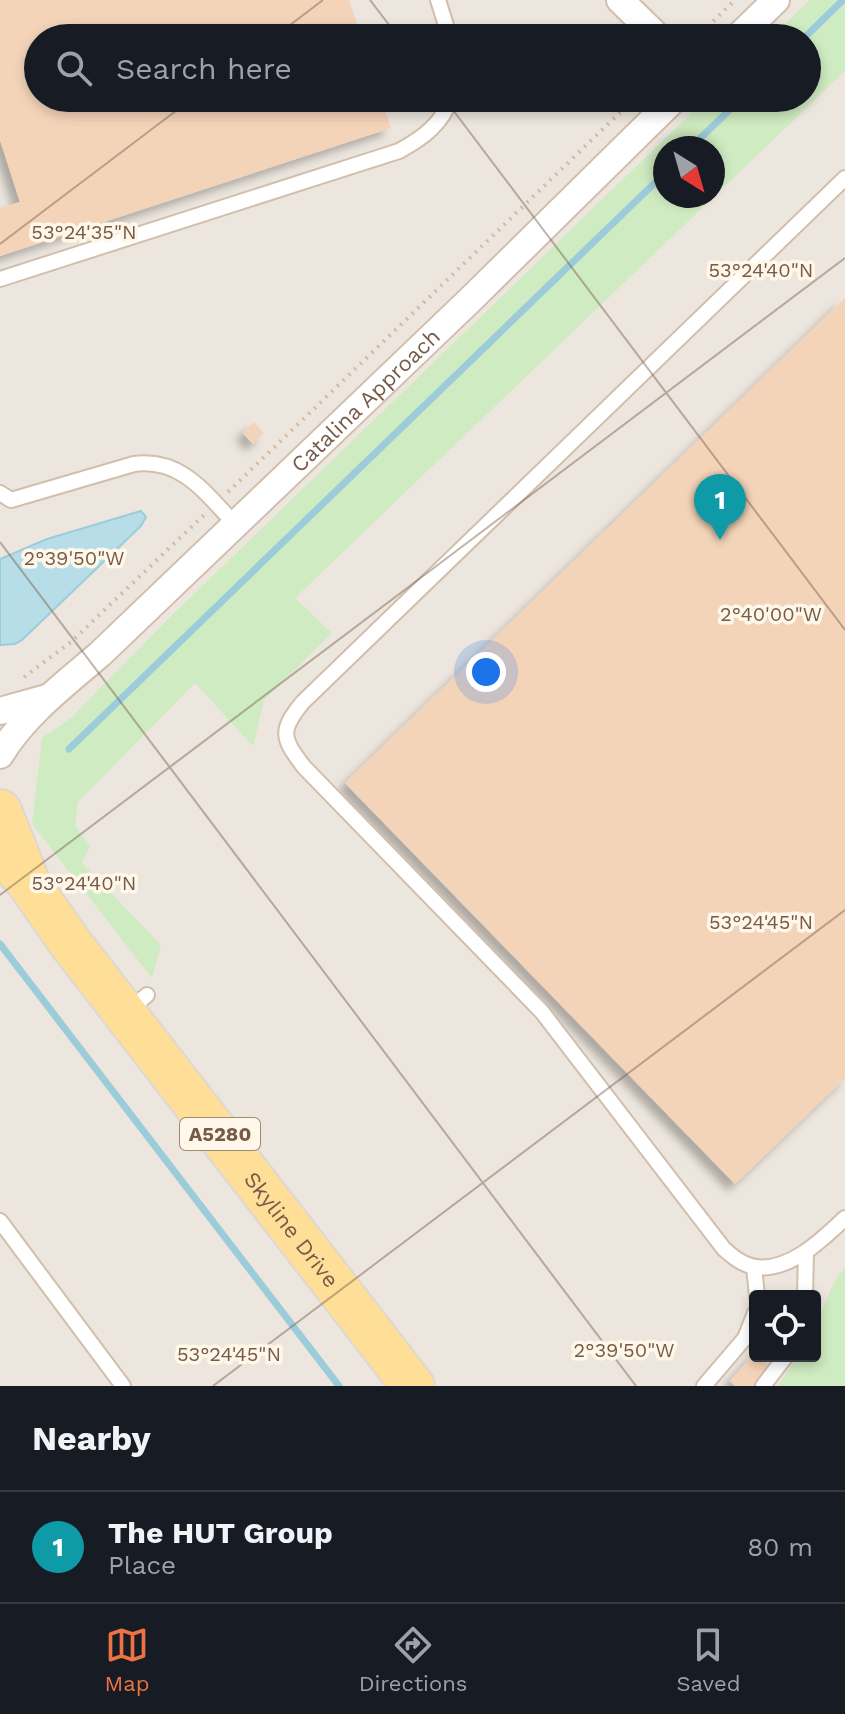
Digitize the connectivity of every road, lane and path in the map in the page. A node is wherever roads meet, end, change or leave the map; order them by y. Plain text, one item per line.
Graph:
1 (438, 0) edge
2 (620, 0) edge
3 (735, 0) edge
4 (776, 0) edge
5 (446, 24) edge
6 (645, 24) edge
7 (710, 24) edge
8 (751, 24) edge
9 (446, 112) edge
10 (621, 112) edge
11 (661, 112) edge
12 (845, 178) edge
13 (0, 279) edge
14 (252, 468) dead end
15 (0, 493) edge
16 (235, 524) junction
17 (179, 539) dead end
18 (15, 683) dead end
19 (51, 696) junction
20 (0, 711) edge
21 (0, 755) edge
22 (0, 811) edge
23 (0, 851) edge
24 (28, 882) junction
25 (845, 1218) edge
26 (0, 1221) edge
27 (806, 1252) junction
28 (754, 1267) junction
29 (756, 1290) edge
30 (805, 1290) edge
31 (749, 1328) edge
32 (781, 1362) edge
33 (123, 1386) edge
34 (413, 1386) edge
35 (704, 1386) edge
36 (763, 1386) edge

1 - 5 lane
2 - 6 street
3 - 7 path
4 - 8 street
9 - 13 lane
10 - 14 path
11 - 16 street, Catalina Approach
12 - 28 lane
15 - 16 lane
16 - 19 street, Catalina Approach
17 - 18 path
19 - 20 street, Catalina Approach
19 - 21 street, Catalina Approach
22 - 24 main road, Skyline Drive / A5280
23 - 24 main road, Skyline Drive / A5280
24 - 34 main road, Skyline Drive / A5280
25 - 27 lane
26 - 33 lane
27 - 28 lane
27 - 30 lane
28 - 29 lane
31 - 35 lane
32 - 36 lane

